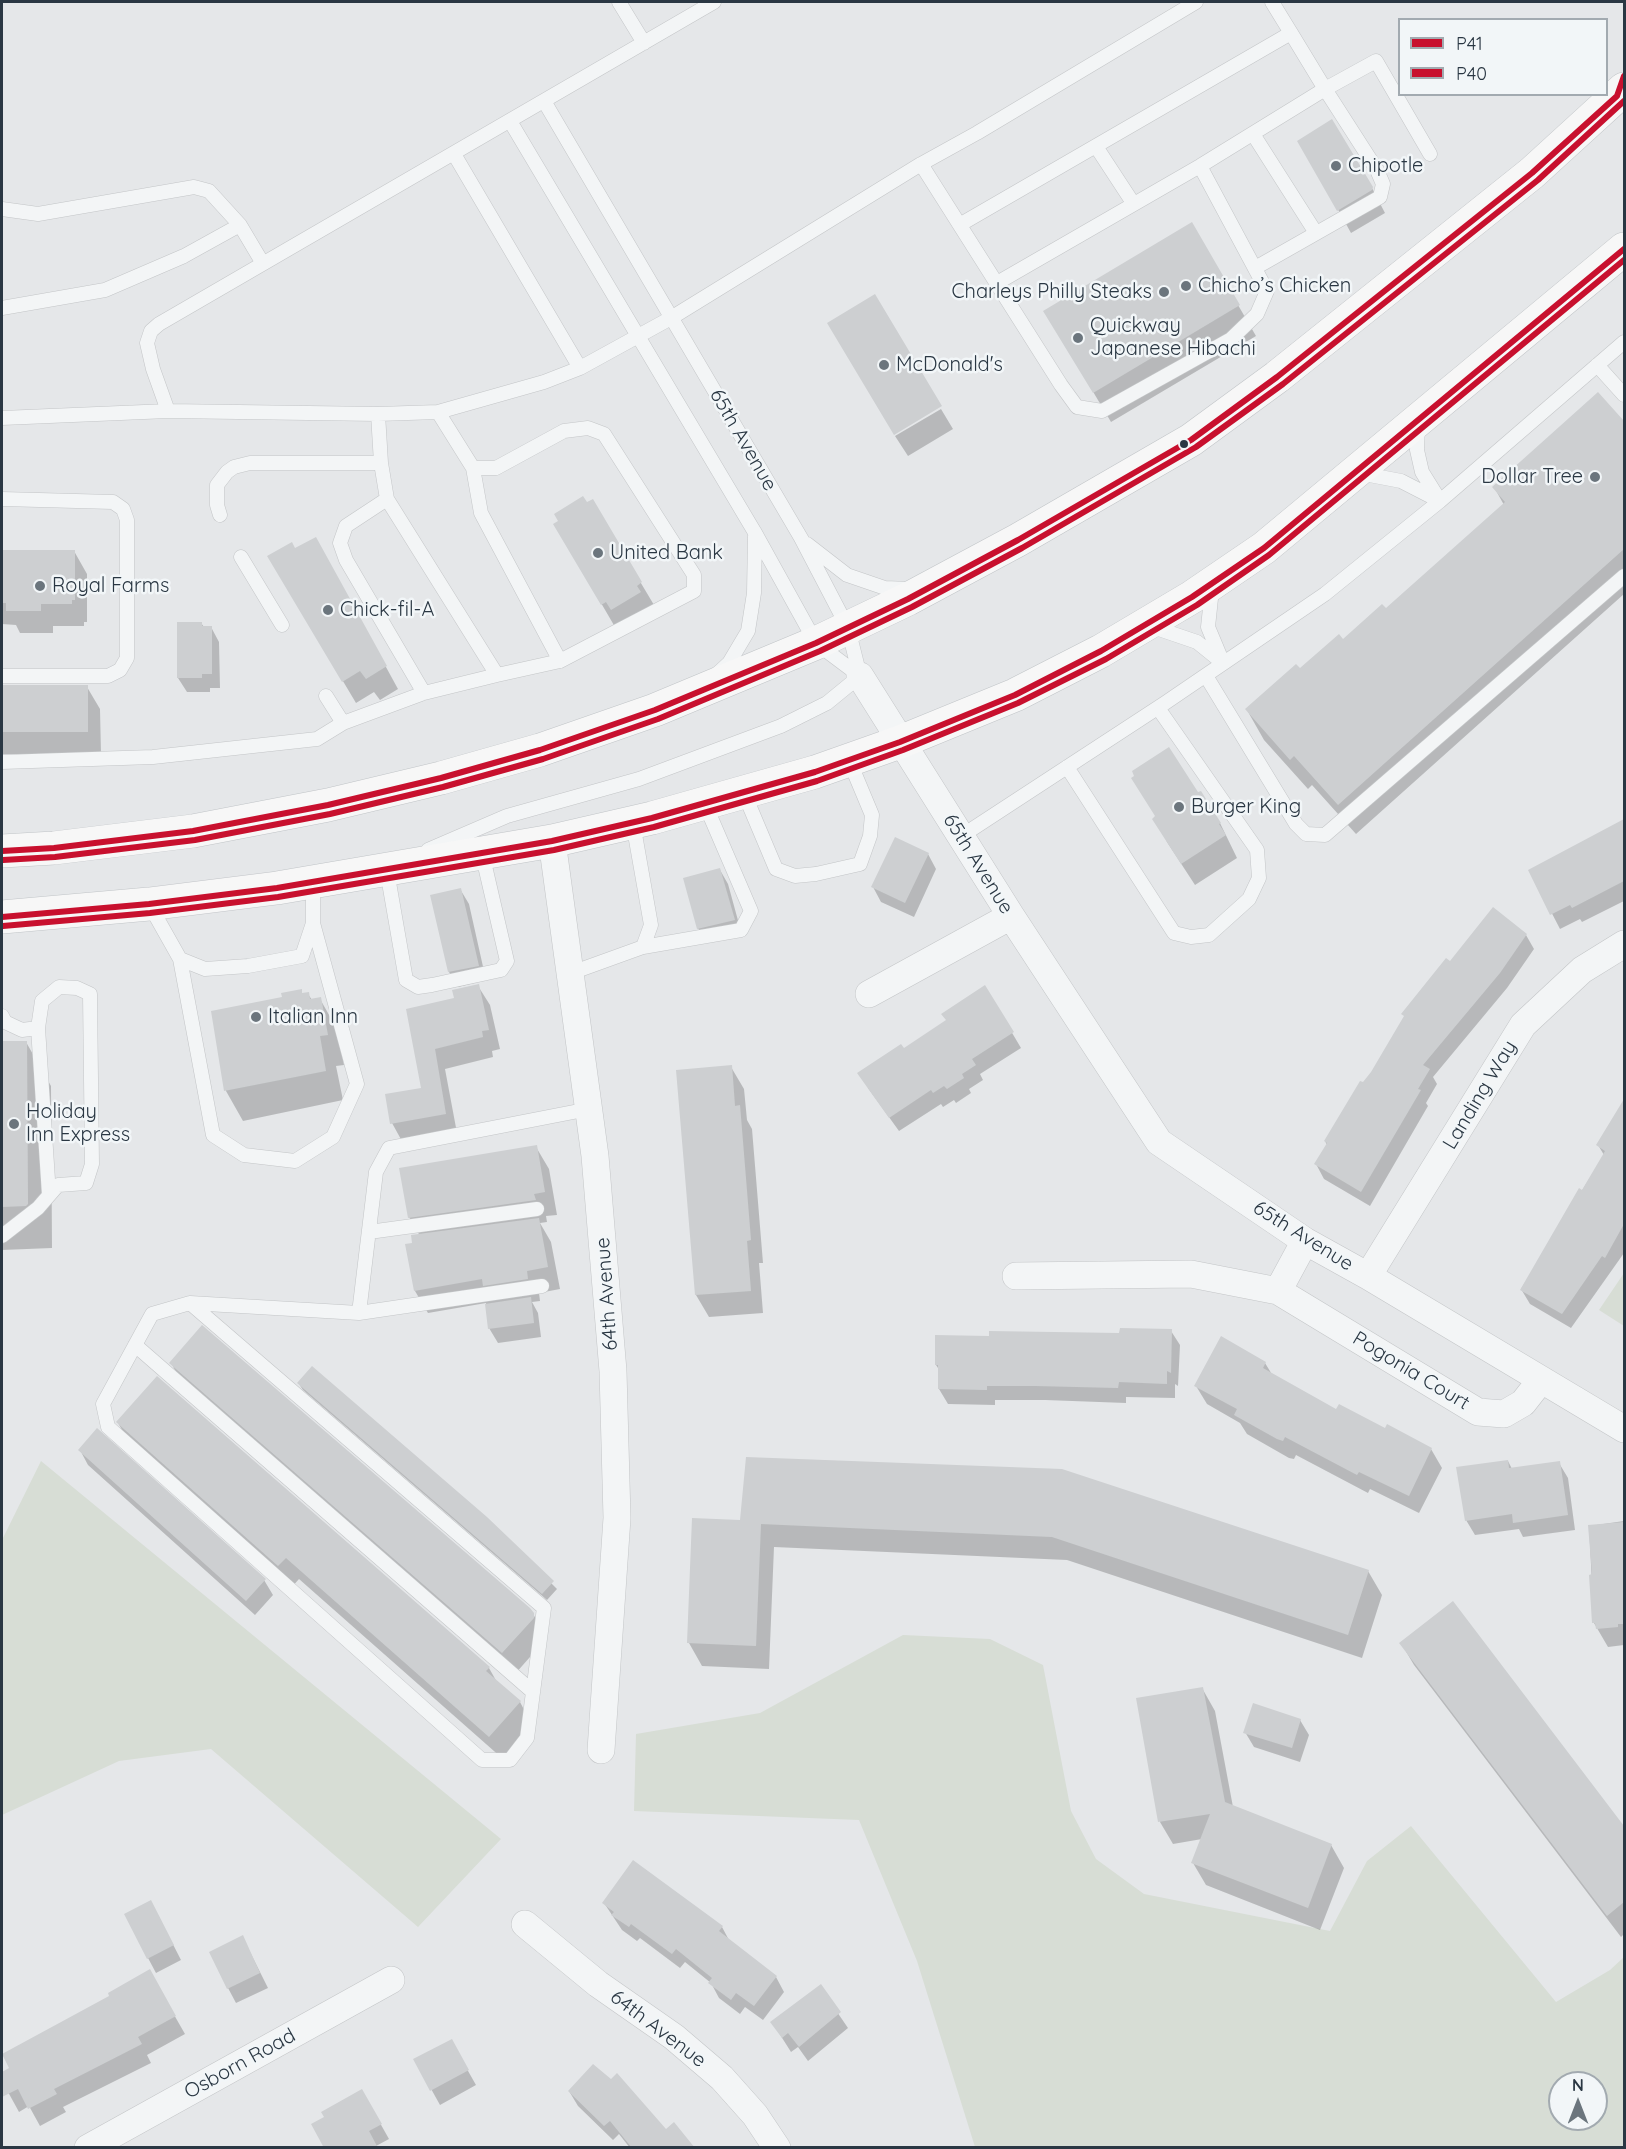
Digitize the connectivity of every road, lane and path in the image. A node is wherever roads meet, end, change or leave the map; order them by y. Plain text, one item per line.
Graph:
1 (618, 2) edge
2 (714, 2) edge
3 (1196, 2) edge
4 (1272, 2) edge
5 (1291, 33) junction
6 (644, 43) junction
7 (1622, 87) edge
8 (1325, 89) junction
9 (543, 101) junction
10 (510, 121) junction
11 (1253, 134) junction
12 (1096, 148) junction
13 (454, 154) junction
14 (1430, 154) dead end
15 (921, 164) junction
16 (1200, 166) junction
17 (1133, 203) junction
18 (2, 209) edge
19 (961, 224) junction
20 (240, 225) junction
21 (1316, 233) junction
22 (1623, 253) edge
23 (262, 262) junction
24 (1255, 268) junction
25 (997, 283) junction
26 (2, 308) edge
27 (671, 318) junction
28 (638, 336) junction
29 (1624, 342) edge
30 (1597, 366) junction
31 (580, 368) junction
32 (1624, 395) edge
33 (168, 411) junction
34 (438, 412) junction
35 (378, 414) junction
36 (2, 418) edge
37 (1418, 420) junction
38 (381, 464) junction
39 (472, 468) junction
40 (1357, 472) junction
41 (2, 499) edge
42 (387, 499) junction
43 (1440, 501) junction
44 (220, 515) dead end
45 (754, 531) junction
46 (801, 538) junction
47 (241, 557) dead end
48 (1624, 576) edge
49 (1213, 583) junction
50 (933, 586) junction
51 (282, 625) dead end
52 (1145, 625) junction
53 (848, 628) junction
54 (816, 644) junction
55 (560, 661) junction
56 (1223, 663) junction
57 (497, 675) junction
58 (2, 676) edge
59 (860, 676) junction
60 (1206, 676) junction
61 (699, 692) junction
62 (424, 693) junction
63 (326, 696) dead end
64 (1158, 708) junction
65 (343, 723) junction
66 (900, 742) junction
67 (849, 760) junction
68 (2, 762) edge
69 (1068, 767) junction
70 (744, 793) junction
71 (705, 804) junction
72 (633, 823) junction
73 (960, 837) junction
74 (552, 841) junction
75 (2, 851) edge
76 (482, 854) junction
77 (390, 870) junction
78 (313, 882) junction
79 (148, 904) junction
80 (1011, 916) junction
81 (2, 917) edge
82 (313, 923) junction
83 (1624, 944) edge
84 (643, 947) junction
85 (180, 959) junction
86 (571, 973) junction
87 (869, 994) dead end
88 (2, 1016) edge
89 (38, 1028) junction
90 (589, 1109) junction
91 (49, 1195) junction
92 (537, 1209) dead end
93 (369, 1232) junction
94 (2, 1236) edge
95 (1305, 1241) junction
96 (1016, 1276) dead end
97 (1368, 1276) junction
98 (542, 1286) dead end
99 (1278, 1291) junction
100 (190, 1303) junction
101 (359, 1313) junction
102 (135, 1345) junction
103 (1541, 1380) junction
104 (1624, 1429) edge
105 (533, 1692) junction
106 (601, 1750) dead end
107 (525, 1924) dead end
108 (391, 1980) dead end
109 (133, 2137) edge
110 (88, 2148) edge
111 (777, 2148) edge

1 - 6 lane
2 - 6 lane
3 - 15 lane
4 - 5 lane
5 - 8 lane
5 - 12 lane
6 - 9 lane
7 - 50 main road
8 - 11 lane
8 - 14 lane
8 - 21 lane
9 - 10 lane
9 - 27 lane, 65th Avenue
10 - 13 lane
10 - 28 lane
11 - 16 lane
11 - 21 lane
12 - 17 lane
12 - 19 lane
13 - 23 lane
13 - 31 lane
15 - 19 lane
15 - 27 lane
16 - 17 lane
16 - 24 lane
17 - 25 lane
18 - 20 lane
19 - 25 lane
20 - 23 lane
20 - 26 lane
21 - 24 lane
22 - 37 main road
23 - 33 lane
24 - 25 lane
27 - 28 lane
27 - 46 lane, 65th Avenue
28 - 31 lane
28 - 45 lane
29 - 30 lane
30 - 32 lane
30 - 43 lane
31 - 34 lane
33 - 35 lane
33 - 36 lane
34 - 35 lane
34 - 39 lane
35 - 38 lane
37 - 40 main road
37 - 43 lane
38 - 42 lane
38 - 44 lane
39 - 55 lane
39 - 55 lane
40 - 43 lane
40 - 49 main road
41 - 58 lane
42 - 57 lane
42 - 62 lane
43 - 56 lane
45 - 54 lane
45 - 61 lane
46 - 50 lane
46 - 53 lane, 65th Avenue
47 - 51 lane
48 - 60 lane
49 - 52 main road
49 - 56 lane
50 - 53 main road
52 - 56 lane
52 - 66 main road
53 - 54 main road
53 - 59 lane, 65th Avenue
54 - 59 lane
54 - 61 main road
55 - 57 lane
56 - 60 lane
57 - 62 lane
59 - 66 street, 65th Avenue
59 - 77 lane
60 - 64 lane
61 - 75 main road
62 - 65 lane
63 - 65 lane
64 - 69 lane
64 - 69 lane
65 - 68 lane
66 - 67 main road
66 - 73 street, 65th Avenue
67 - 70 main road
67 - 70 lane
69 - 73 lane
70 - 71 main road
71 - 72 main road
71 - 84 lane
72 - 74 main road
72 - 84 lane
73 - 80 street, 65th Avenue
74 - 76 main road
74 - 86 street, 64th Avenue
76 - 77 main road
76 - 77 lane
77 - 78 main road
78 - 79 main road
78 - 82 lane
79 - 81 main road
79 - 85 lane
80 - 87 street
80 - 95 street, 65th Avenue
82 - 85 lane
82 - 85 lane
83 - 97 street, Landing Way
84 - 86 lane
86 - 90 street, 64th Avenue
88 - 89 lane
89 - 91 lane
89 - 91 lane
90 - 93 lane
90 - 106 street, 64th Avenue
91 - 94 lane
92 - 93 lane
93 - 101 lane
95 - 97 street, 65th Avenue
95 - 99 street
96 - 99 street, Pogonia Court
97 - 103 street, 65th Avenue
98 - 101 lane
99 - 103 street, Pogonia Court
100 - 101 lane
100 - 102 lane
100 - 105 lane
102 - 105 lane
102 - 105 lane
103 - 104 street, 65th Avenue
107 - 111 street, 64th Avenue
108 - 109 street, Osborn Road
109 - 110 street, Osborn Road

